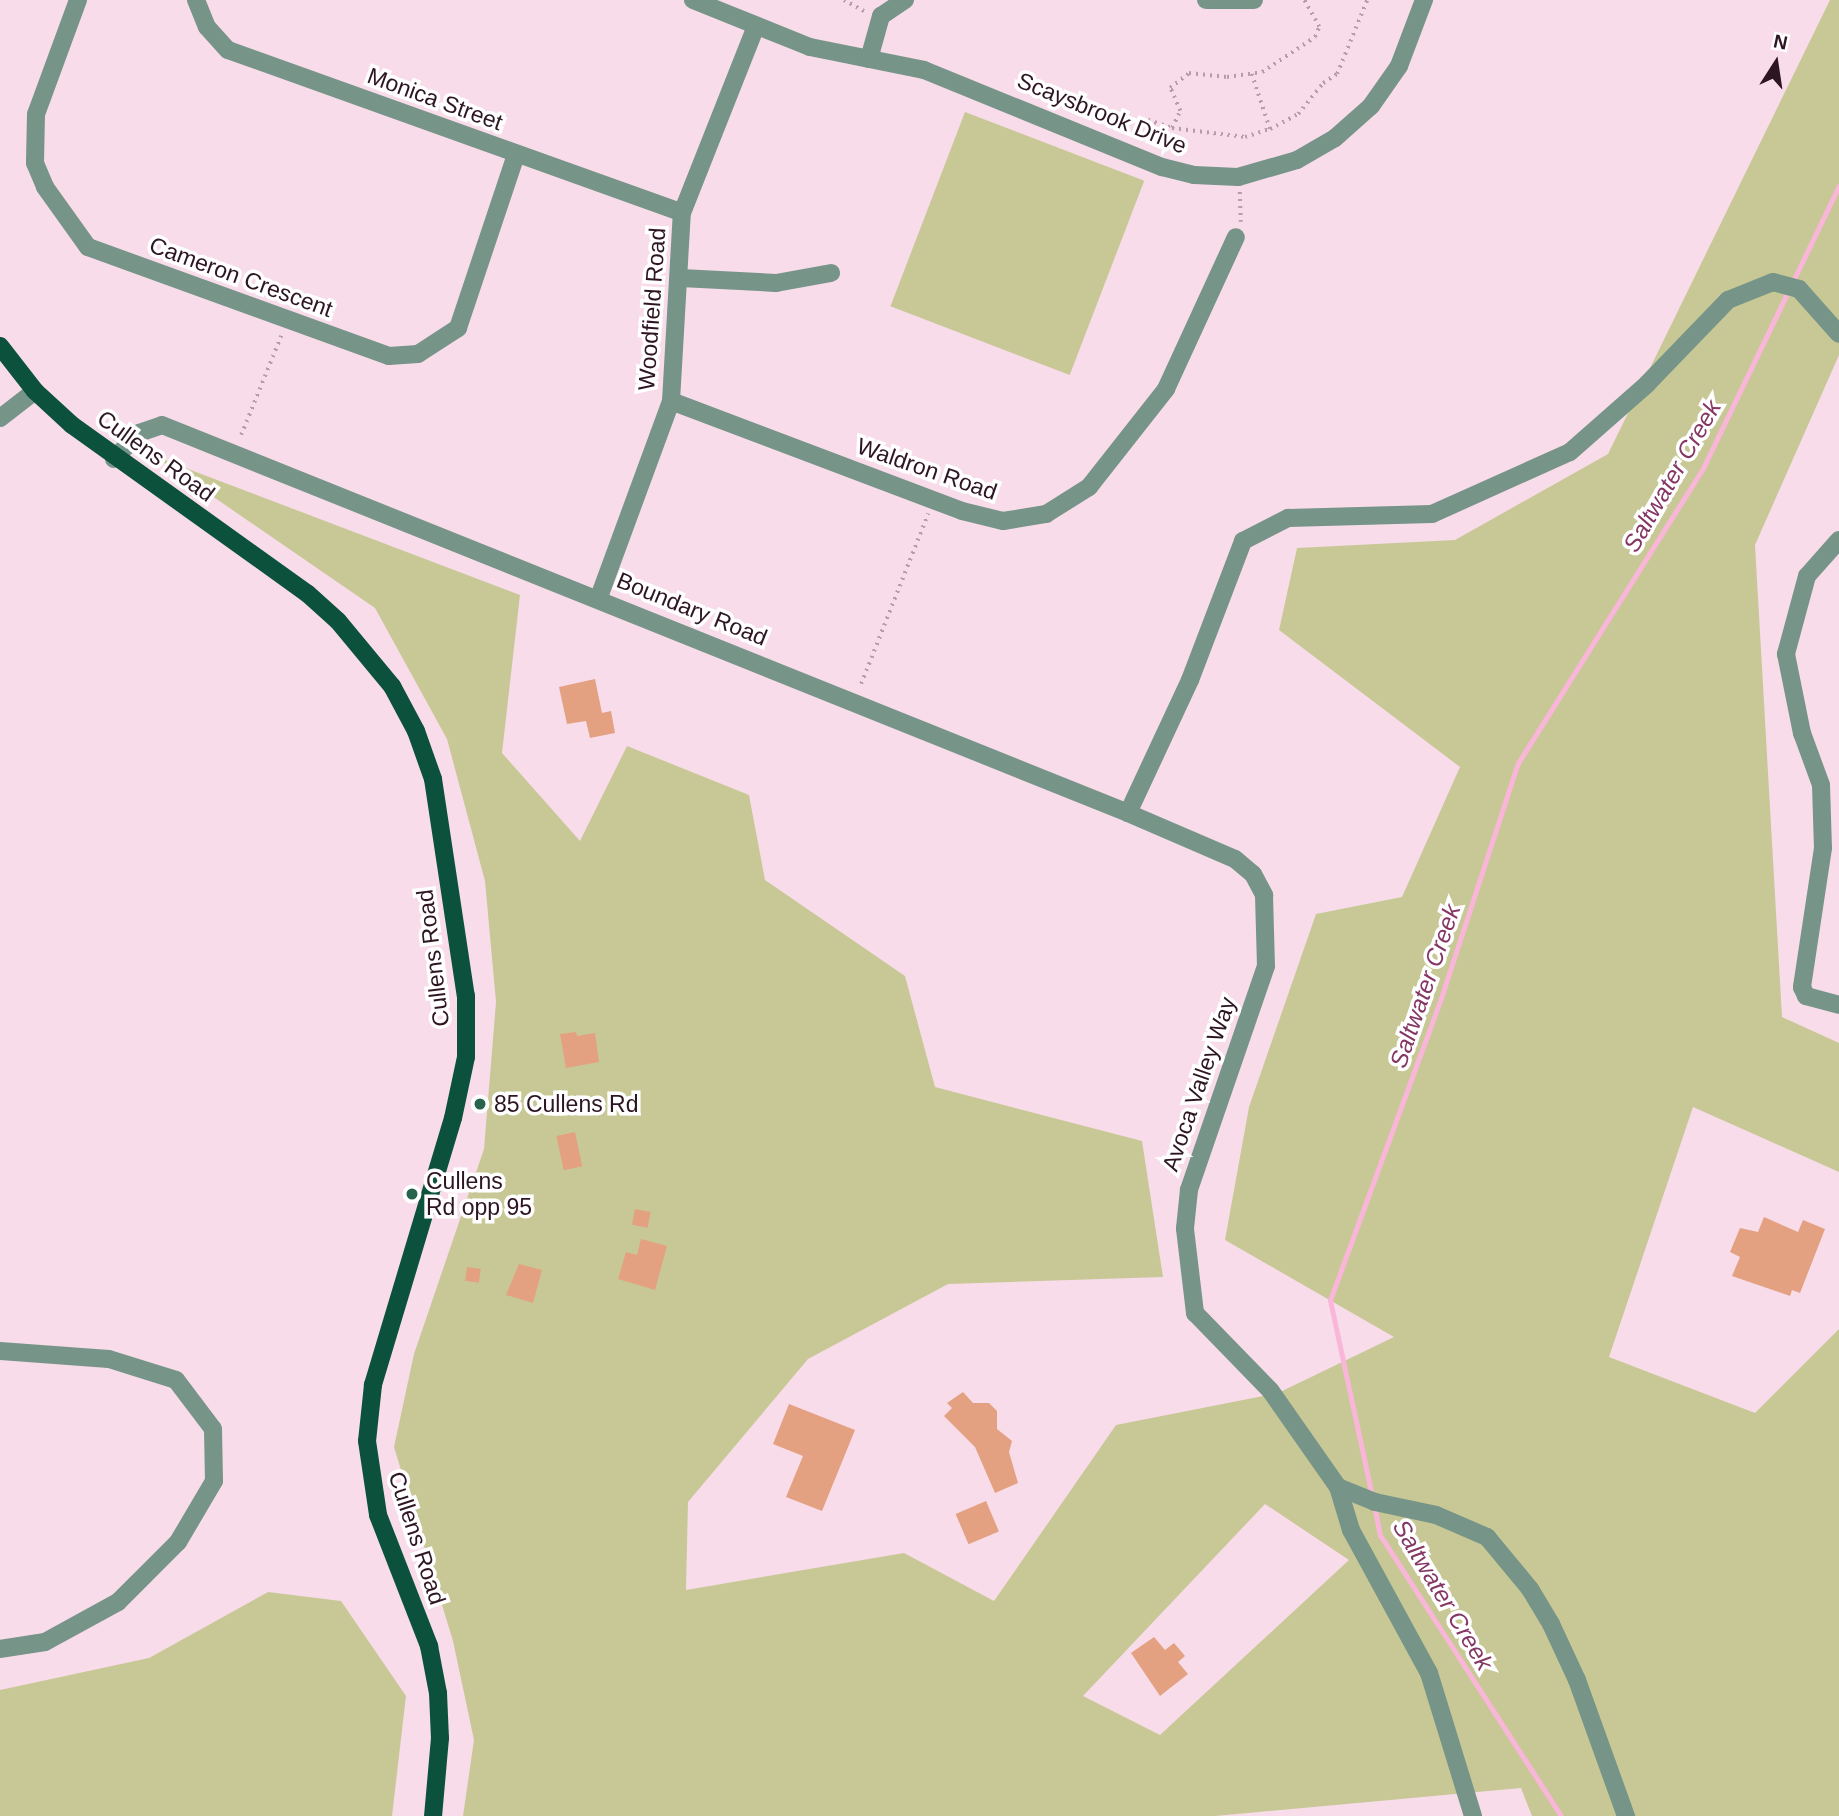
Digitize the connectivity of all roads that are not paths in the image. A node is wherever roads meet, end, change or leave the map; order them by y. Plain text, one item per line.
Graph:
1 (78, 0) edge
2 (196, 0) edge
3 (693, 0) edge
4 (905, 0) edge
5 (1206, 0) edge
6 (1254, 0) edge
7 (1424, 0) edge
8 (756, 26) junction
9 (869, 59) junction
10 (516, 155) junction
11 (682, 213) junction
12 (1236, 237) road end
13 (831, 273) dead end
14 (681, 278) junction
15 (1839, 334) edge
16 (0, 346) edge
17 (35, 390) junction
18 (671, 401) junction
19 (0, 418) edge
20 (114, 459) junction
21 (1839, 540) edge
22 (598, 597) junction
23 (1128, 813) junction
24 (1253, 874) joint
25 (1839, 1005) edge
26 (0, 1351) edge
27 (1338, 1487) junction
28 (0, 1649) edge
29 (433, 1816) edge
30 (1473, 1816) edge
31 (1626, 1816) edge

1 - 10 street, Cameron Crescent
2 - 10 street, Monica Street
3 - 8 street, Scaysbrook Drive
4 - 9 street
5 - 6 street
7 - 9 street, Scaysbrook Drive
8 - 9 street, Scaysbrook Drive
8 - 11 street, Woodfield Road
10 - 11 street, Monica Street
11 - 14 street, Woodfield Road
12 - 18 street, Waldron Road
13 - 14 street
14 - 18 street, Woodfield Road
15 - 23 street
16 - 17 main road, Cullens Road
17 - 19 street
17 - 20 main road, Cullens Road
18 - 22 street, Woodfield Road
20 - 22 street, Boundary Road
20 - 29 main road, Cullens Road
21 - 25 street
22 - 23 street, Boundary Road
23 - 24 street, Boundary Road
24 - 27 street, Avoca Valley Way
26 - 28 street
27 - 30 street
27 - 31 street

